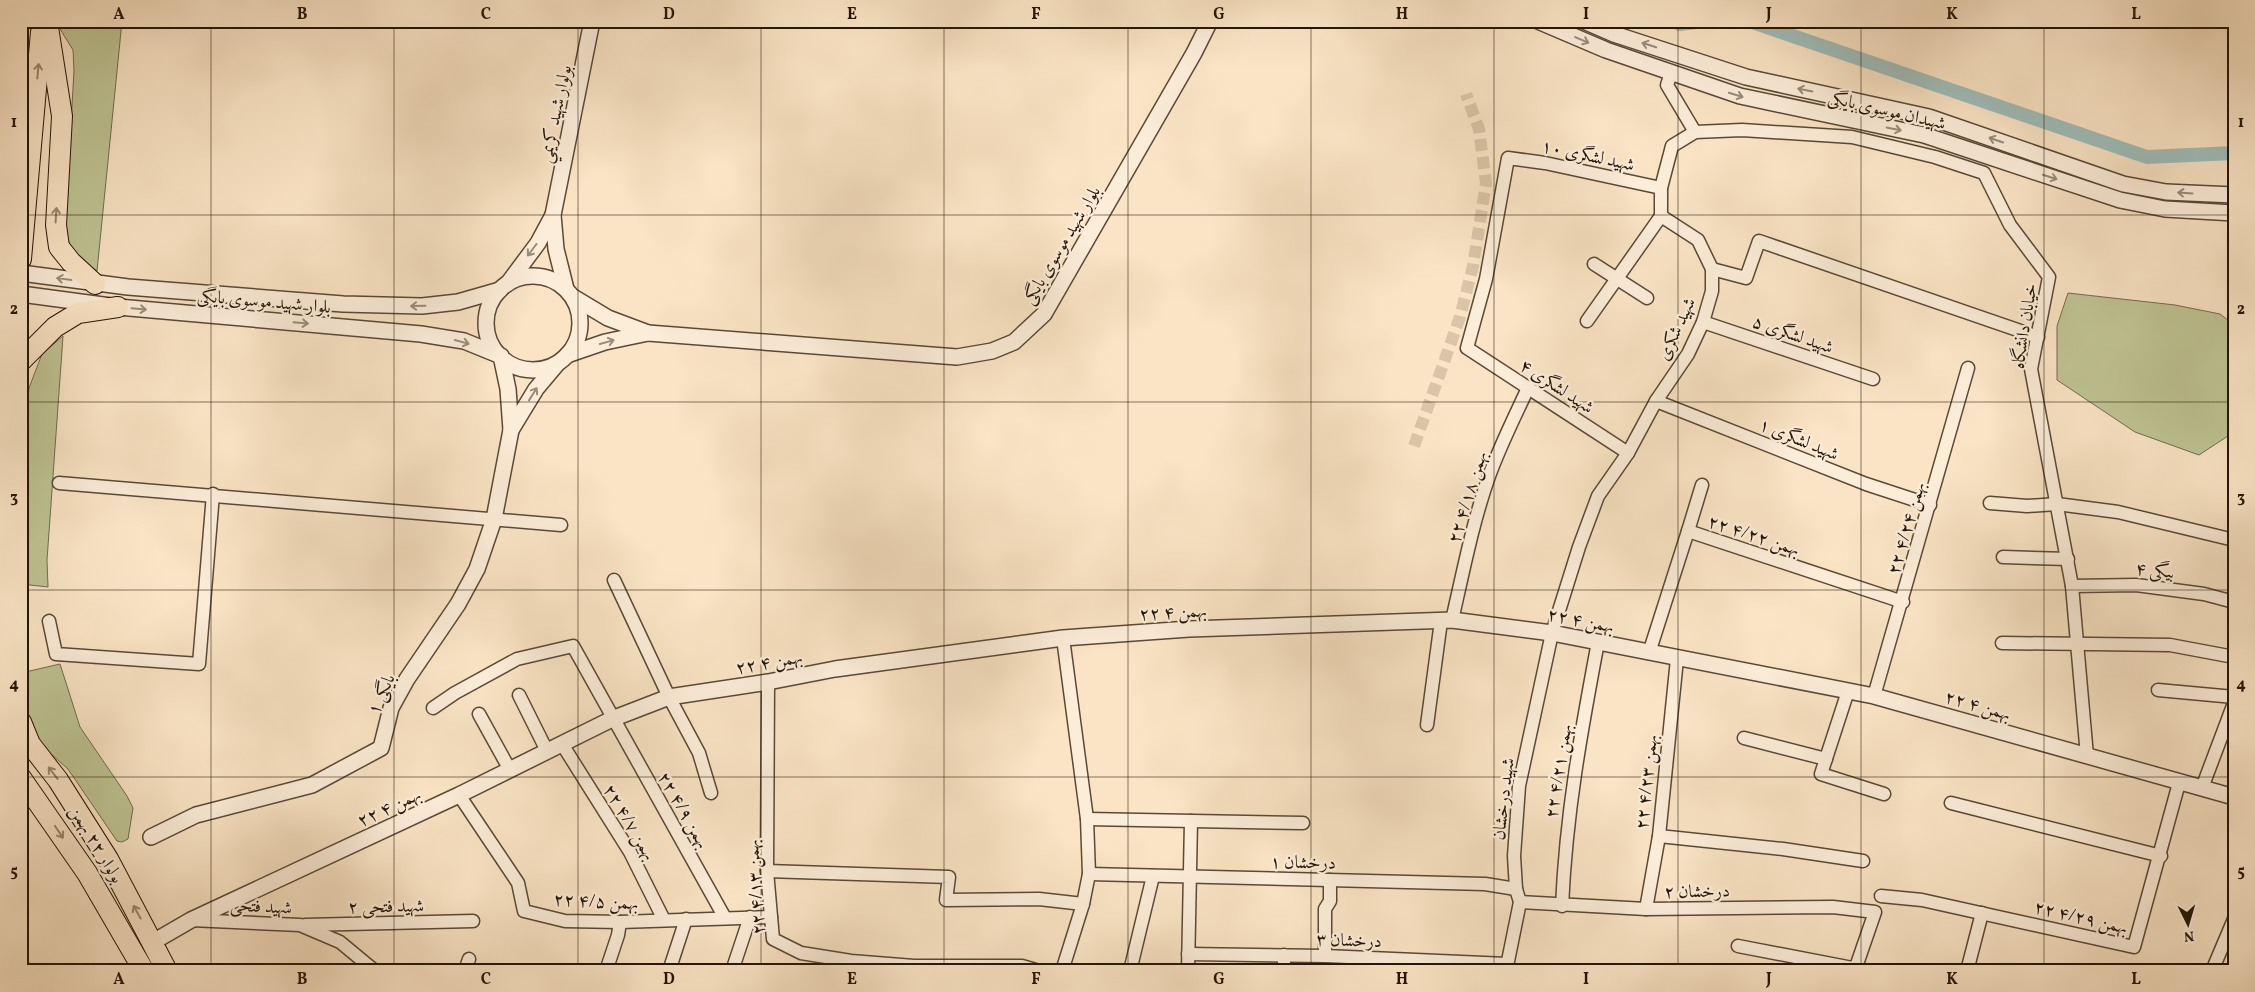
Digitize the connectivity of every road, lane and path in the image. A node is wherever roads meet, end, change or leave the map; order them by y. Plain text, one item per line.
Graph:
1 (42, 21) edge
2 (47, 21) edge
3 (592, 21) edge
4 (1210, 21) edge
5 (1538, 21) edge
6 (1584, 21) edge
7 (1671, 73) junction
8 (1695, 132) junction
9 (1661, 188) junction
10 (2234, 195) edge
11 (2234, 213) edge
12 (553, 215) junction
13 (1661, 216) junction
14 (21, 259) edge
15 (1594, 264) dead end
16 (1712, 269) junction
17 (21, 273) edge
18 (1618, 279) junction
19 (95, 284) junction
20 (504, 287) junction
21 (569, 293) junction
22 (21, 294) edge
23 (1647, 298) dead end
24 (118, 307) junction
25 (1587, 321) dead end
26 (1703, 322) junction
27 (648, 333) junction
28 (2038, 336) junction
29 (1467, 348) joint
30 (500, 356) junction
31 (563, 359) junction
32 (21, 361) edge
33 (1968, 368) dead end
34 (1873, 379) dead end
35 (1528, 388) junction
36 (1656, 401) junction
37 (511, 430) junction
38 (1628, 453) junction
39 (59, 483) dead end
40 (1702, 485) dead end
41 (214, 494) junction
42 (1990, 503) dead end
43 (2057, 504) junction
44 (1930, 506) junction
45 (494, 519) junction
46 (561, 525) dead end
47 (1688, 531) junction
48 (2234, 540) edge
49 (2003, 557) dead end
50 (2068, 559) junction
51 (614, 580) dead end
52 (2072, 586) junction
53 (1903, 602) junction
54 (2234, 602) edge
55 (49, 621) dead end
56 (1446, 621) junction
57 (1552, 633) junction
58 (1064, 638) junction
59 (1598, 642) junction
60 (2002, 643) dead end
61 (2077, 644) junction
62 (1649, 653) junction
63 (2234, 657) edge
64 (1677, 659) junction
65 (768, 682) junction
66 (2158, 690) dead end
67 (1848, 692) junction
68 (519, 695) dead end
69 (1874, 696) junction
70 (669, 697) junction
71 (2234, 697) edge
72 (2234, 703) edge
73 (433, 708) dead end
74 (479, 714) dead end
75 (612, 719) junction
76 (21, 722) edge
77 (1427, 725) dead end
78 (1744, 738) dead end
79 (26, 742) edge
80 (562, 744) junction
81 (547, 751) junction
82 (2087, 756) junction
83 (1826, 758) junction
84 (510, 770) junction
85 (21, 778) edge
86 (2179, 783) junction
87 (2202, 788) junction
88 (711, 793) dead end
89 (1884, 794) dead end
90 (459, 795) junction
91 (2234, 798) edge
92 (1951, 803) dead end
93 (1087, 819) junction
94 (1191, 821) junction
95 (1304, 824) dead end
96 (1659, 836) junction
97 (151, 838) dead end
98 (2161, 856) junction
99 (1863, 861) dead end
100 (768, 871) junction
101 (1089, 874) junction
102 (1153, 876) junction
103 (1190, 877) junction
104 (1330, 880) junction
105 (1516, 889) junction
106 (1881, 896) dead end
107 (1520, 902) junction
108 (1083, 904) junction
109 (1562, 906) junction
110 (1646, 909) junction
111 (1982, 913) junction
112 (771, 917) junction
113 (686, 918) junction
114 (726, 918) junction
115 (750, 918) junction
116 (2234, 919) edge
117 (191, 920) junction
118 (664, 920) junction
119 (473, 921) dead end
120 (620, 922) junction
121 (300, 925) junction
122 (153, 942) junction
123 (1738, 946) dead end
124 (1188, 954) junction
125 (1284, 955) junction
126 (1325, 956) junction
127 (21, 968) edge
128 (1507, 969) edge
129 (1862, 969) edge
130 (31, 971) edge
131 (144, 971) edge
132 (167, 971) edge
133 (375, 971) edge
134 (606, 971) edge
135 (669, 971) edge
136 (732, 971) edge
137 (1039, 971) edge
138 (1062, 971) edge
139 (1130, 971) edge
140 (1188, 971) edge
141 (1284, 971) edge
142 (1967, 971) edge
143 (2212, 971) edge

14 -> 1 main road
19 -> 2 main road
3 - 12 street, بولوار شهيد كريمي
4 - 27 street, بلوار شهید موسوی بایگی
5 -> 7 street, شهیدان موسوی بایگی
10 -> 6 street, شهیدان موسوی بایگی
7 - 8 street
7 -> 11 street, شهیدان موسوی بایگی
8 - 9 street, خیابان دانشگاه
8 - 28 street, خیابان دانشگاه
9 - 13 street, خیابان دانشگاه
9 - 29 street, شهید لشگری ۱۰
12 -> 20 street, بولوار شهيد كريمي
12 - 21 street, بولوار شهيد كريمي
13 - 16 street, شهید شکری
13 - 18 street
15 - 18 street
16 - 26 street, شهید شکری
16 - 28 street
19 -> 17 street, بلوار شهید موسوی بایگی
18 - 23 street
18 - 25 street
20 -> 19 street, بلوار شهید موسوی بایگی
20 - 21 street
20 - 30 street
21 - 27 street, بلوار شهید موسوی بایگی
21 - 31 street
22 - 24 street, بلوار شهید موسوی بایگی
24 -> 30 street, بلوار شهید موسوی بایگی
24 - 32 main road
26 - 34 street, شهید لشگری ۵
26 - 36 street, شهید شکری
31 -> 27 street, بلوار شهید موسوی بایگی
28 - 43 street, خیابان دانشگاه
29 - 35 street, شهید لشگری ۴
30 - 31 street
30 - 37 street
37 -> 31 street
33 - 44 street, ۲۲ بهمن ۴/۲۴
35 - 38 street, شهید لشگری ۴
35 - 56 street, ۲۲ بهمن ۴/۱۸
36 - 38 street, شهید شکری
36 - 44 street, شهید لشگری ۱
37 - 45 street, بایگی ۱
38 - 57 street, شهید درخشان
39 - 41 street
40 - 47 street
41 - 45 street
41 - 55 street
42 - 43 street
43 - 48 street
43 - 50 street, خیابان دانشگاه
44 - 53 street, ۲۲ بهمن ۴/۲۴
45 - 46 street
45 - 97 street, بایگی ۱
47 - 53 street, ۲۲ بهمن ۴/۲۲
47 - 62 street, ۲۲ بهمن ۴/۲۲
49 - 50 street
50 - 52 street, خیابان دانشگاه
51 - 70 street
52 - 54 street, بیگی ۴
52 - 61 street, خیابان دانشگاه
53 - 69 street, ۲۲ بهمن ۴/۲۴
56 - 57 street, ۲۲ بهمن ۴
56 - 58 street, ۲۲ بهمن ۴
56 - 77 street, ۲۲ بهمن ۴/۱۸
57 - 59 street, ۲۲ بهمن ۴
57 - 105 street, شهید درخشان
58 - 65 street, ۲۲ بهمن ۴
58 - 93 street
59 - 62 street, ۲۲ بهمن ۴
59 - 109 street, ۲۲ بهمن ۴/۲۱
60 - 61 street
61 - 63 street
61 - 82 street, خیابان دانشگاه
62 - 64 street, ۲۲ بهمن ۴
64 - 67 street, ۲۲ بهمن ۴
64 - 96 street, ۲۲ بهمن ۴/۲۳
65 - 70 street, ۲۲ بهمن ۴
65 - 100 street, ۲۲ بهمن ۴/۱۳
66 - 71 street
67 - 69 street, ۲۲ بهمن ۴
67 - 83 street
68 - 81 street
69 - 82 street, ۲۲ بهمن ۴
70 - 75 street, ۲۲ بهمن ۴
70 - 88 street
72 - 87 street
73 - 75 street, ۲۲ بهمن ۴/۹
74 - 84 street
75 - 80 street, ۲۲ بهمن ۴
75 - 114 street, ۲۲ بهمن ۴/۹
76 - 79 main road, بولوار ۲۲ بهمن
78 - 83 street
122 -> 79 main road, بولوار ۲۲ بهمن
80 - 81 street, ۲۲ بهمن ۴
80 - 118 street, ۲۲ بهمن ۴/۷
81 - 84 street, ۲۲ بهمن ۴
82 - 86 street, ۲۲ بهمن ۴
83 - 89 street
84 - 90 street, ۲۲ بهمن ۴
85 -> 131 main road, بولوار ۲۲ بهمن
86 - 87 street, ۲۲ بهمن ۴
86 - 98 street, ۲۲ بهمن ۴/۲۹
87 - 91 street, ۲۲ بهمن ۴
90 - 117 street, ۲۲ بهمن ۴
90 - 120 street, ۲۲ بهمن ۴/۵
92 - 98 street
93 - 94 street
93 - 101 street
94 - 95 street
94 - 103 street
96 - 99 street
96 - 110 street, ۲۲ بهمن ۴/۲۳
98 - 111 street, ۲۲ بهمن ۴/۲۹
100 - 108 street
100 - 112 street, ۲۲ بهمن ۴/۱۳
101 - 102 street, درخشان ۱
101 - 108 street
102 - 103 street, درخشان ۱
102 - 139 street
103 - 104 street, درخشان ۱
103 - 124 street
104 - 105 street, درخشان ۱
104 - 126 street
105 - 107 street, شهید درخشان
106 - 111 street, ۲۲ بهمن ۴/۲۹
107 - 109 street, درخشان ۲
107 - 128 street, شهید درخشان
108 - 138 street
109 - 110 street, درخشان ۲
110 - 129 street, درخشان ۲
111 - 142 street
112 - 115 street, ۲۲ بهمن ۴/۵
112 - 137 street, ۲۲ بهمن ۴/۱۳
113 - 114 street, ۲۲ بهمن ۴/۵
113 - 118 street, ۲۲ بهمن ۴/۵
113 - 135 street
114 - 115 street, ۲۲ بهمن ۴/۵
115 - 136 street
116 - 143 street
117 - 121 street, شهید فتحی
117 - 122 street, ۲۲ بهمن ۴
118 - 120 street, ۲۲ بهمن ۴/۵
119 - 121 street, شهید فتحی ۲
120 - 134 street
121 - 133 street, شهید فتحی
122 - 132 main road, بولوار ۲۲ بهمن
123 - 129 street
124 - 125 street, درخشان ۳
124 - 140 street
125 - 126 street, درخشان ۳
125 - 141 street
126 - 128 street, درخشان ۳
127 - 130 street

